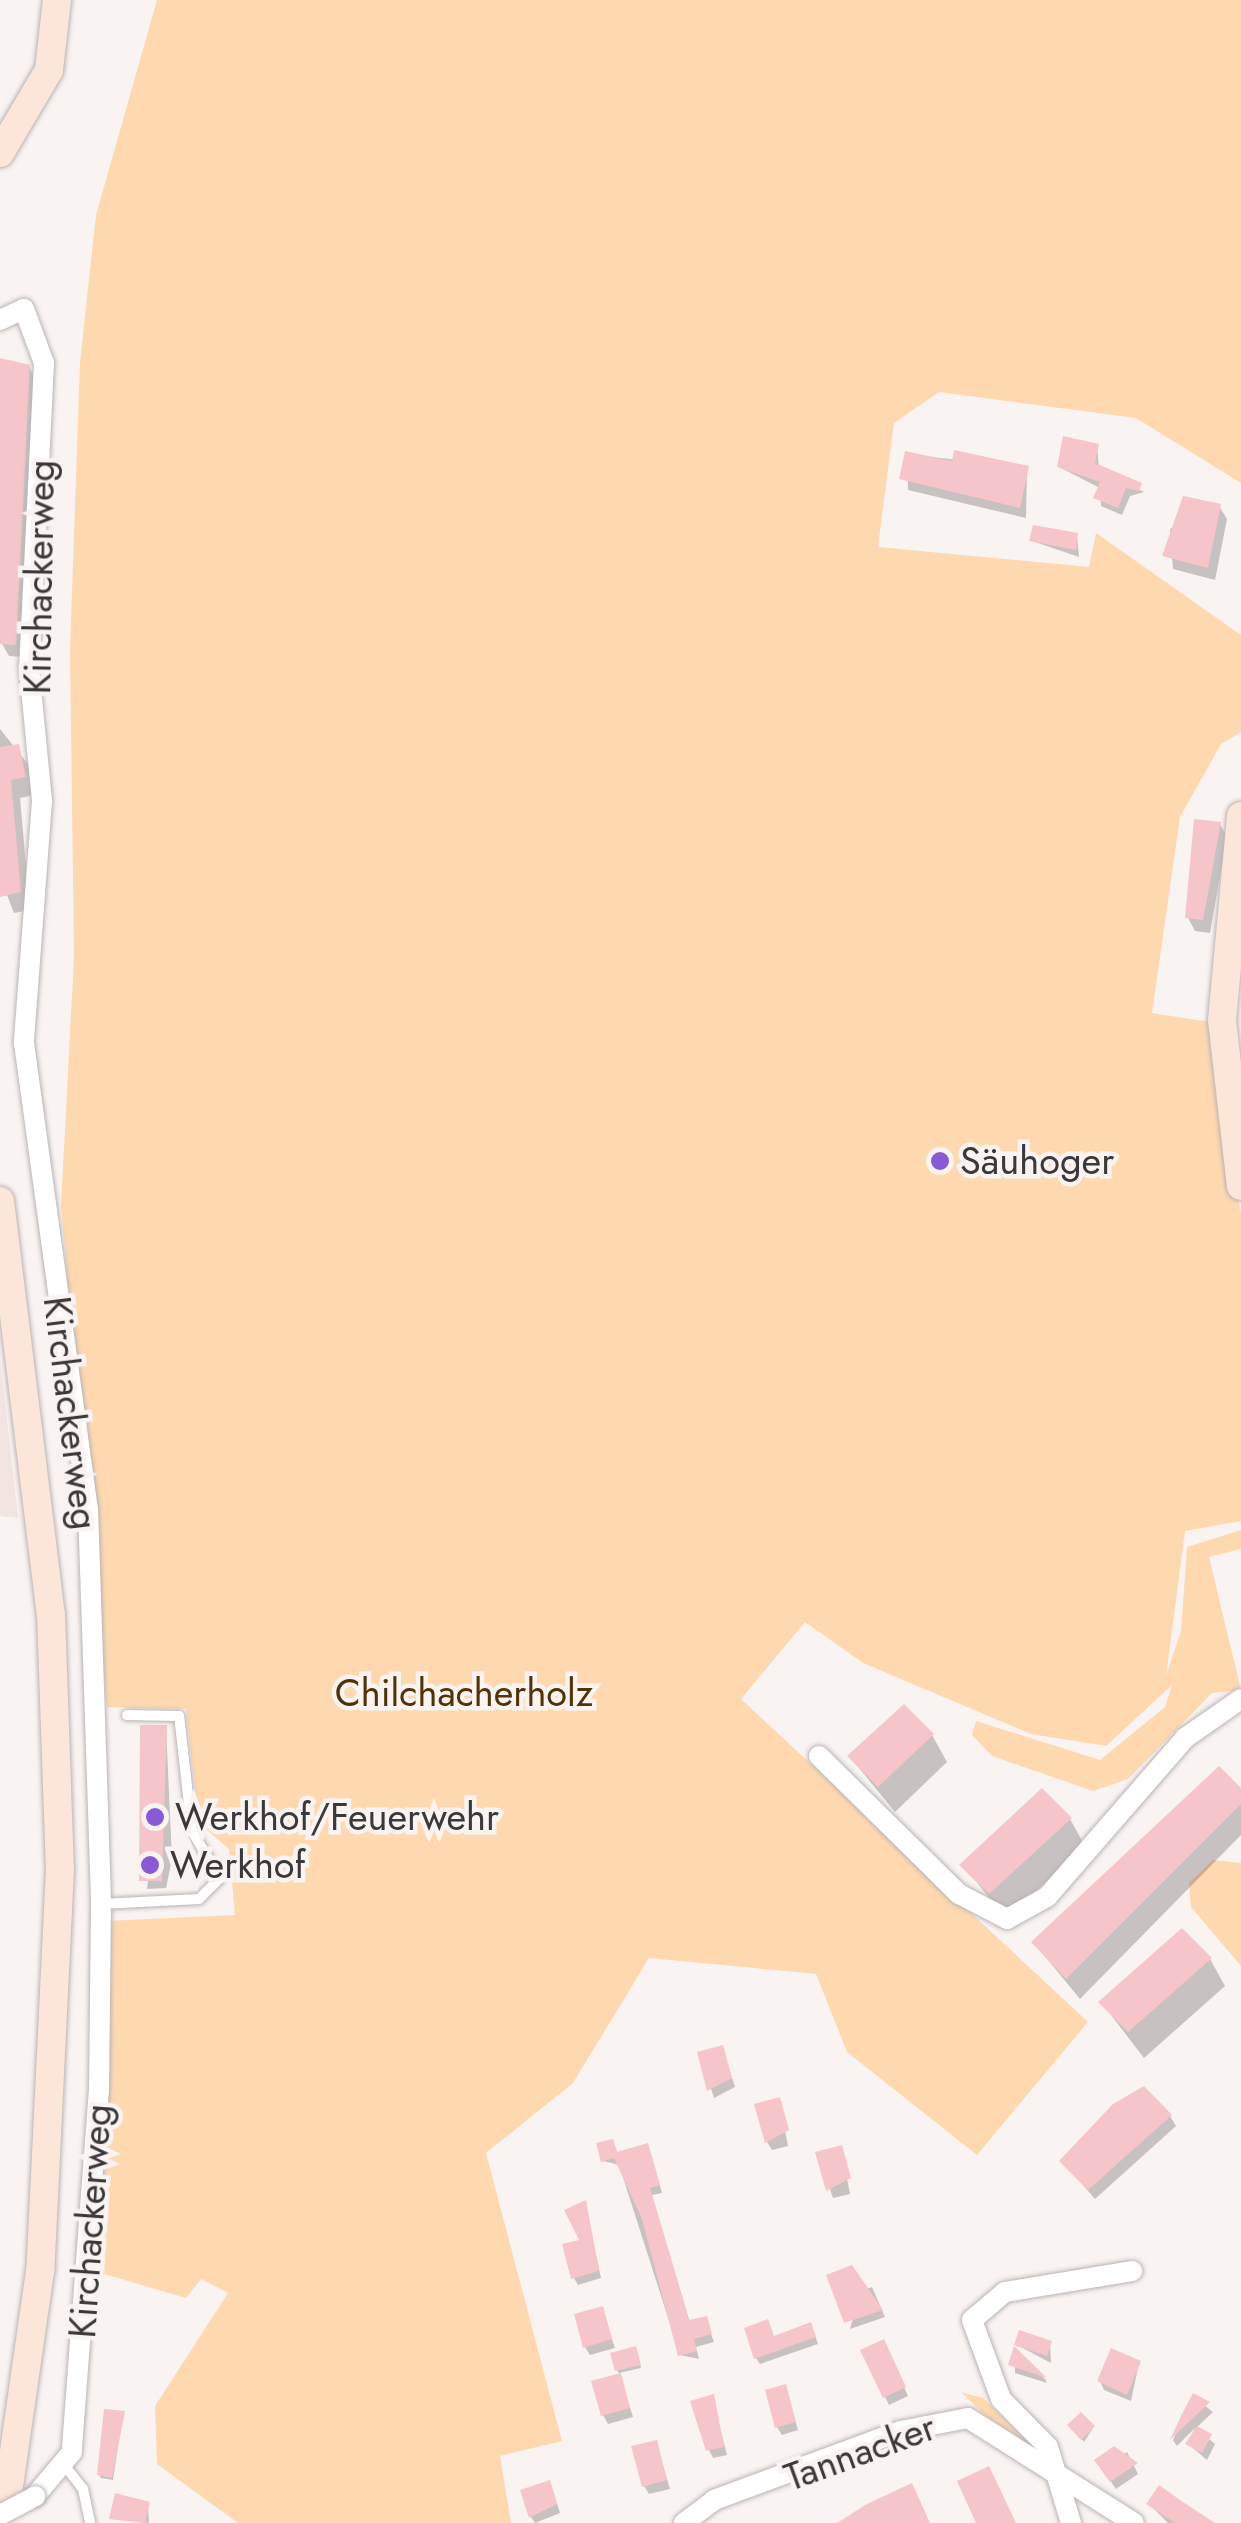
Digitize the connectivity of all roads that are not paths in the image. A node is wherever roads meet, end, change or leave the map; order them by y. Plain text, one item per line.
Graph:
1 (56, 0) edge
2 (0, 152) edge
3 (0, 320) edge
4 (1241, 816) edge
5 (1241, 1186) edge
6 (0, 1201) edge
7 (1241, 1698) edge
8 (127, 1715) dead end
9 (819, 1756) dead end
10 (102, 1904) junction
11 (1132, 2271) dead end
12 (65, 2466) junction
13 (1054, 2467) junction
14 (14, 2501) edge
15 (90, 2523) edge
16 (684, 2523) edge
17 (1072, 2523) edge
18 (1134, 2523) edge

1 - 2 main road
3 - 10 street, Kirchackerweg
4 - 5 main road
6 - 14 main road
7 - 9 street
8 - 10 lane
10 - 12 street, Kirchackerweg
11 - 13 street
12 - 14 street
12 - 15 lane
13 - 16 street, Tannacker
13 - 17 street
13 - 18 street, Tannacker

